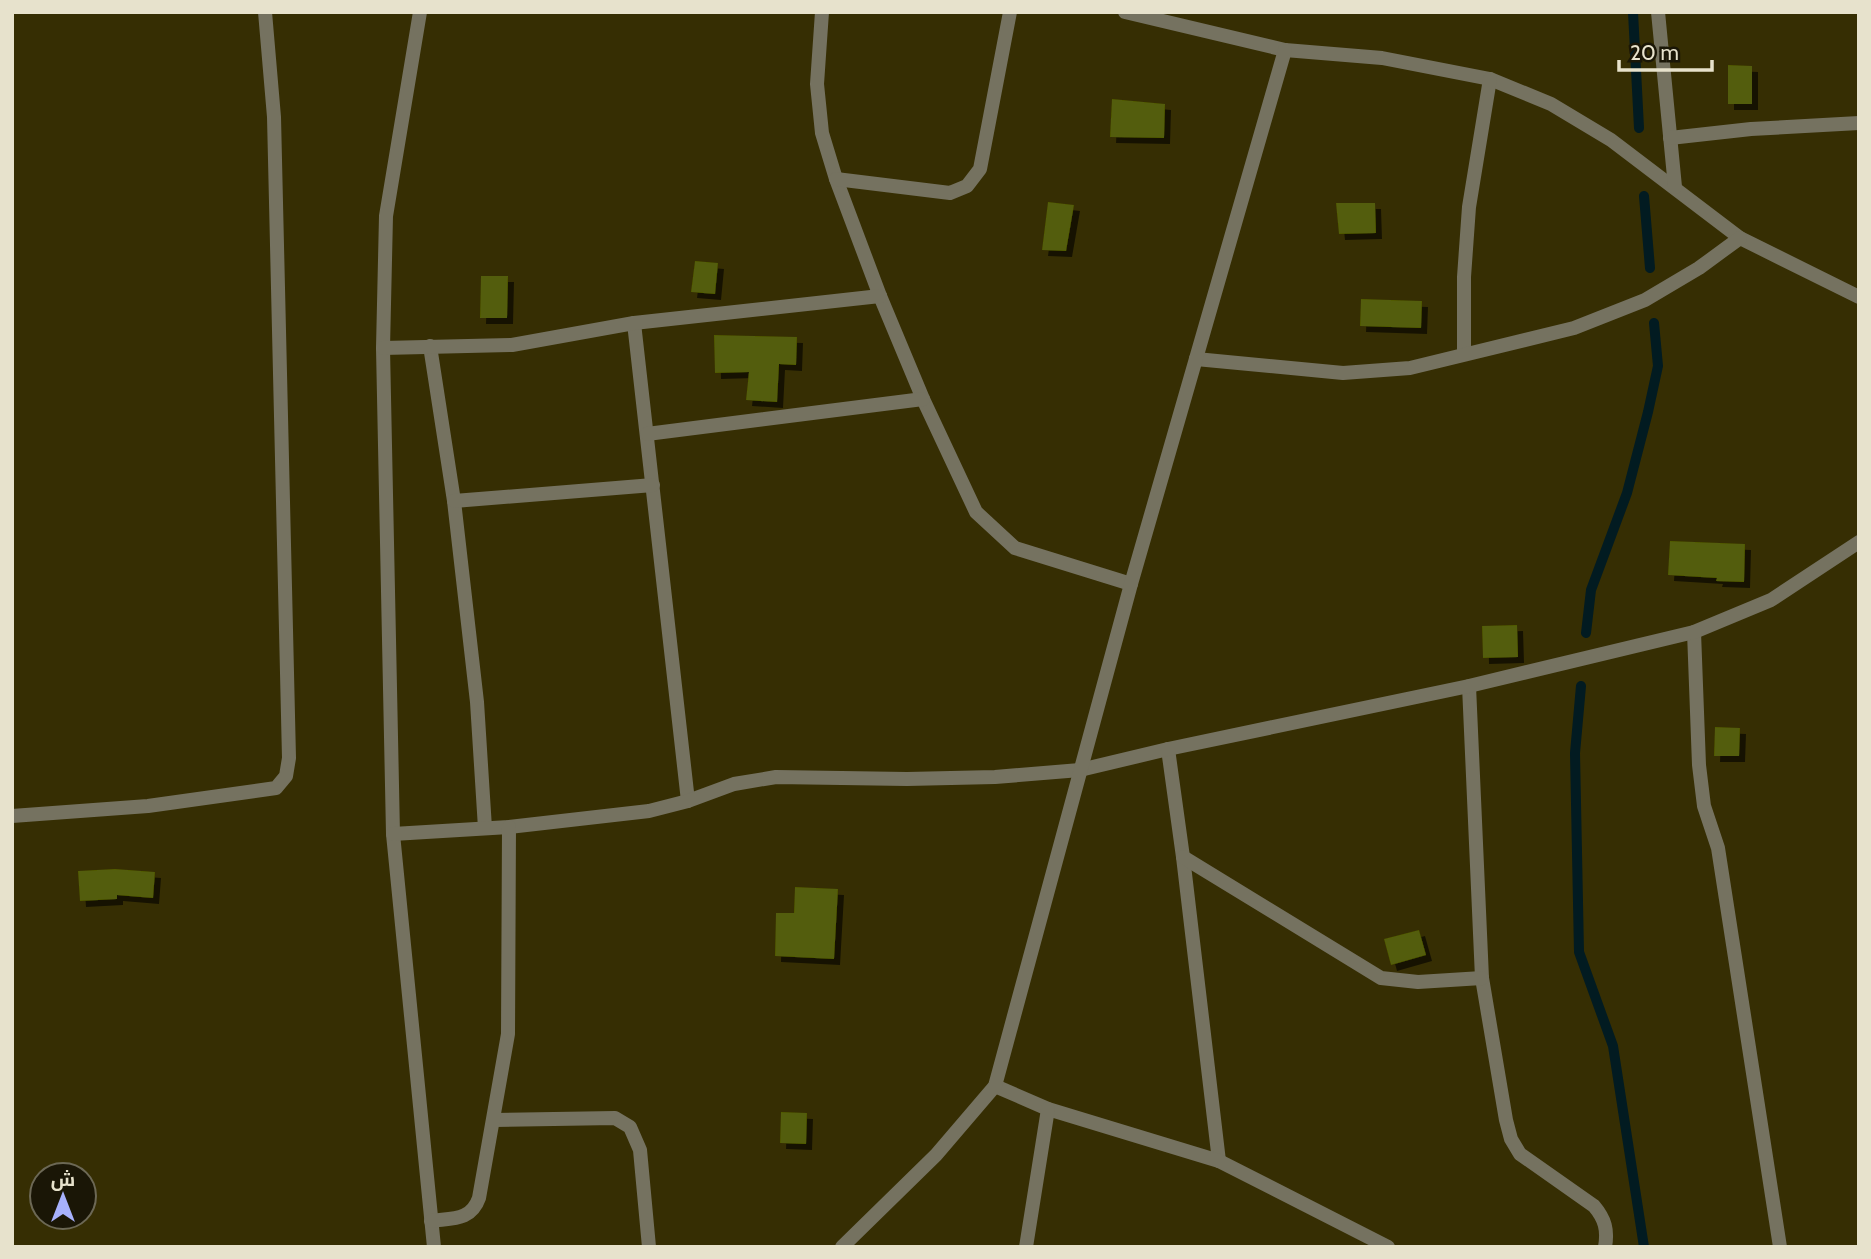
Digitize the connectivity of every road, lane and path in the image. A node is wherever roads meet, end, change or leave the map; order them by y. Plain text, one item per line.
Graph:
1 (265, 12) edge
2 (420, 12) edge
3 (822, 12) edge
4 (1010, 12) edge
5 (1125, 12) edge
6 (1658, 12) edge
7 (1286, 50) junction
8 (1490, 79) junction
9 (1859, 123) edge
10 (1670, 138) junction
11 (836, 179) junction
12 (1675, 187) junction
13 (1740, 237) junction
14 (880, 296) junction
15 (1859, 297) edge
16 (634, 323) junction
17 (430, 346) junction
18 (383, 348) junction
19 (1464, 354) junction
20 (1196, 359) junction
21 (923, 399) junction
22 (647, 434) junction
23 (653, 485) junction
24 (454, 501) junction
25 (1859, 542) edge
26 (1131, 584) junction
27 (1695, 632) junction
28 (1469, 686) junction
29 (1168, 748) junction
30 (1080, 770) junction
31 (688, 800) junction
32 (12, 816) edge
33 (509, 827) junction
34 (485, 828) junction
35 (393, 834) junction
36 (1183, 857) junction
37 (1482, 978) junction
38 (995, 1086) junction
39 (1048, 1109) junction
40 (494, 1120) junction
41 (1219, 1161) junction
42 (431, 1222) junction
43 (1372, 1243) edge
44 (434, 1247) edge
45 (649, 1247) edge
46 (842, 1247) edge
47 (1026, 1247) edge
48 (1388, 1247) edge
49 (1605, 1247) edge
50 (1780, 1247) edge

1 - 32 street
2 - 18 street
3 - 11 street
4 - 11 street
5 - 7 street
6 - 10 street
7 - 8 street
7 - 20 street
8 - 12 street
8 - 19 street
9 - 10 street
10 - 12 street
11 - 14 street
12 - 13 street
13 - 15 street
13 - 19 street
14 - 16 street
14 - 21 street
16 - 17 street
16 - 22 street
17 - 18 street
17 - 24 street
18 - 35 street
19 - 20 street
20 - 26 street
21 - 22 street
21 - 26 street
22 - 23 street
23 - 24 street
23 - 31 street
24 - 34 street
25 - 27 street
26 - 30 street
27 - 28 street
27 - 50 street
28 - 29 street
28 - 37 street
29 - 30 street
29 - 36 street
30 - 31 street
30 - 38 street
31 - 33 street
33 - 34 street
33 - 40 street
34 - 35 street
35 - 42 street
36 - 37 street
36 - 41 street
37 - 49 street
38 - 39 street
38 - 46 street
39 - 41 street
39 - 47 street
40 - 42 street
40 - 45 street
41 - 43 street
42 - 44 street
43 - 48 street

